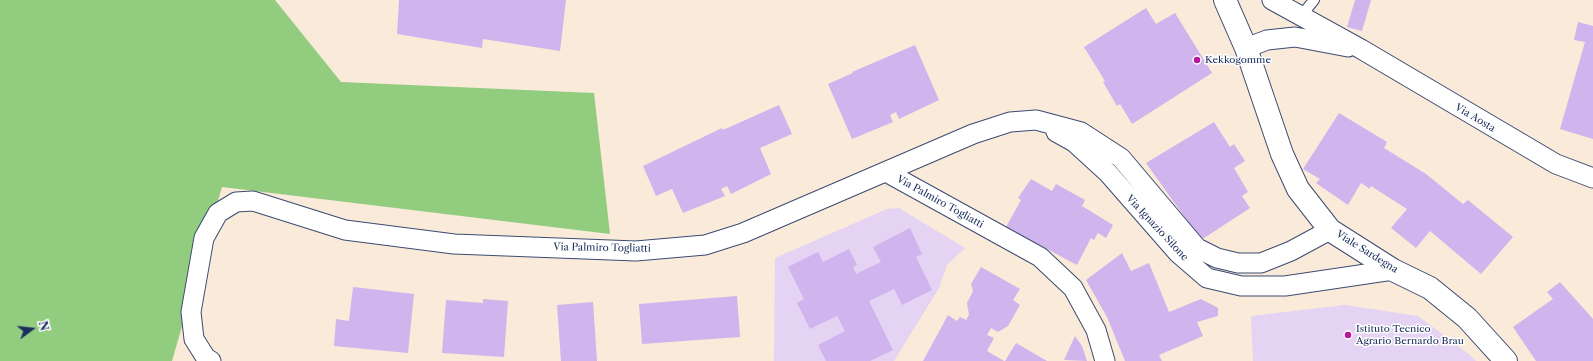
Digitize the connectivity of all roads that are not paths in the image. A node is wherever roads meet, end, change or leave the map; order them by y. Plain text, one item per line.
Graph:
1 (1225, 0) edge
2 (1272, 0) edge
3 (1314, 0) edge
4 (1302, 15) junction
5 (1246, 48) junction
6 (1362, 49) junction
7 (1036, 120) junction
8 (886, 172) junction
9 (1593, 178) edge
10 (1330, 230) junction
11 (1393, 270) junction
12 (211, 361) edge
13 (1106, 361) edge
14 (1506, 361) edge

1 - 5 street, Viale Sardegna
2 - 4 street, Via Aosta
3 - 4 lane
4 - 6 street, Via Aosta
5 - 6 street, Via Aosta
5 - 10 street, Viale Sardegna
6 - 9 street, Via Aosta
7 - 8 street, Via Ignazio Silone
7 - 10 street, Via Ignazio Silone
7 - 11 street, Via Ignazio Silone
8 - 12 street, Via Palmiro Togliatti
8 - 13 street, Via Palmiro Togliatti
10 - 11 street, Viale Sardegna
11 - 14 street, Viale Sardegna

